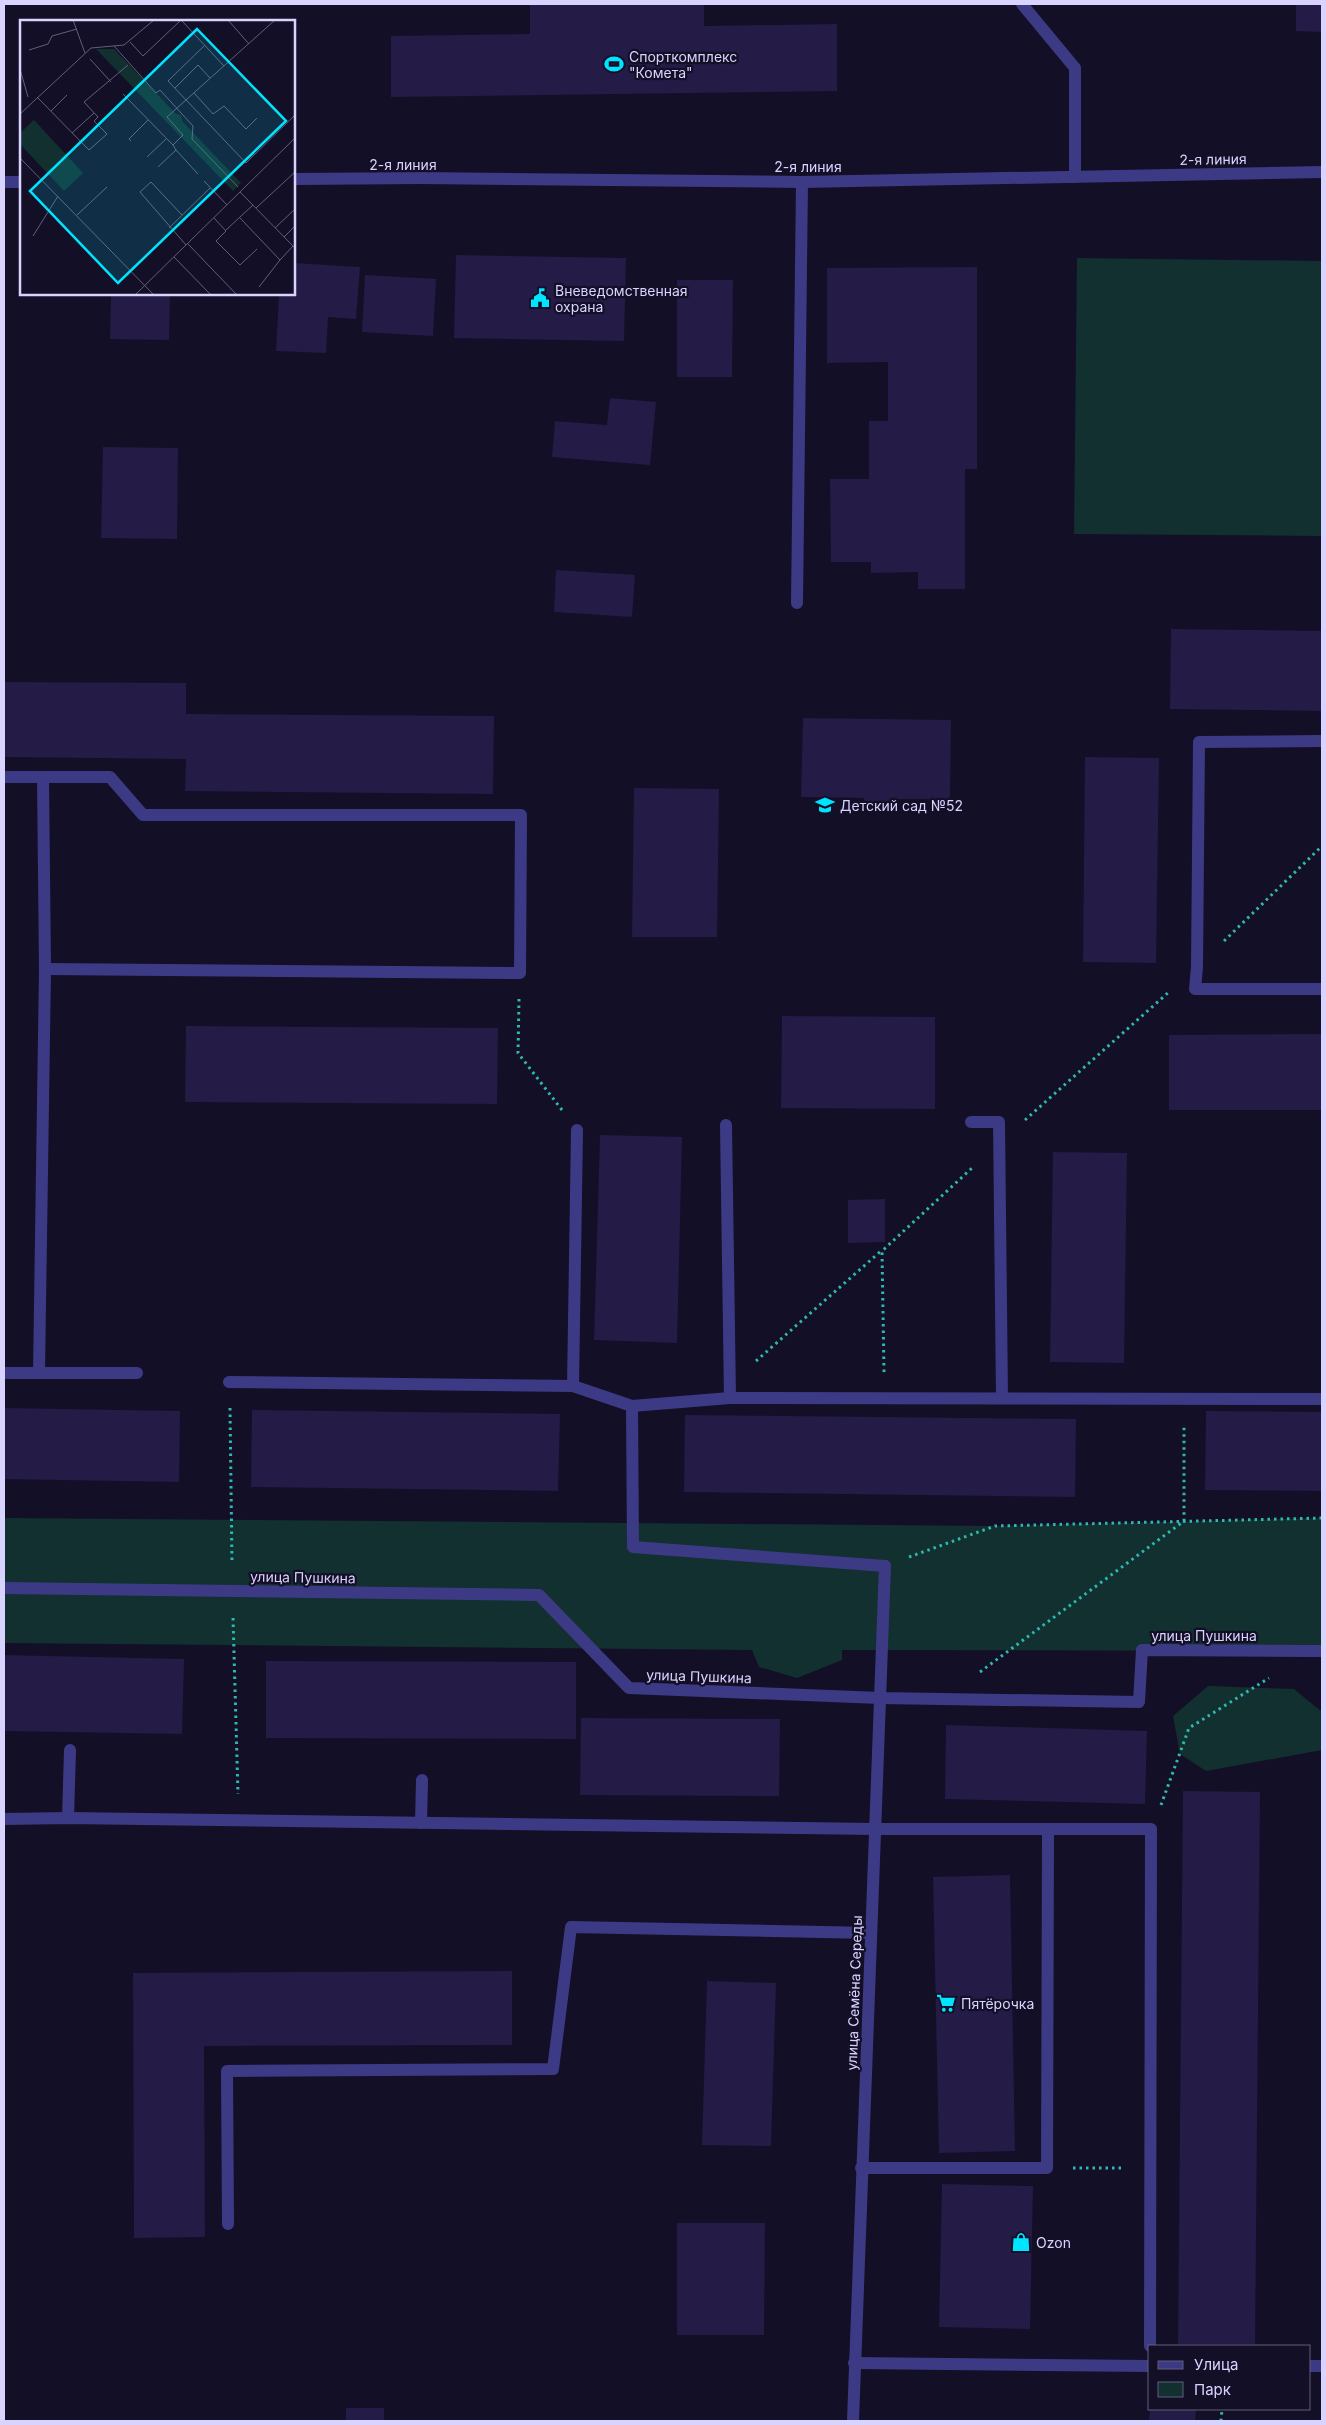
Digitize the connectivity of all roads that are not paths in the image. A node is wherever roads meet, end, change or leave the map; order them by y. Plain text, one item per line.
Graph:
1 (1022, 4) edge
2 (1322, 172) edge
3 (1075, 177) junction
4 (295, 180) edge
5 (4, 182) edge
6 (20, 182) edge
7 (802, 182) junction
8 (797, 603) dead end
9 (1322, 741) edge
10 (4, 777) edge
11 (43, 777) junction
12 (45, 969) junction
13 (1322, 989) edge
14 (971, 1122) dead end
15 (726, 1125) dead end
16 (578, 1130) road end
17 (39, 1372) junction
18 (4, 1373) edge
19 (137, 1373) dead end
20 (229, 1382) dead end
21 (572, 1386) junction
22 (730, 1398) junction
23 (1002, 1398) junction
24 (1322, 1399) edge
25 (632, 1406) junction
26 (4, 1588) edge
27 (1317, 1651) edge
28 (880, 1698) junction
29 (70, 1750) dead end
30 (422, 1780) dead end
31 (68, 1818) junction
32 (4, 1819) edge
33 (421, 1822) junction
34 (875, 1829) junction
35 (1048, 1830) junction
36 (871, 1933) junction
37 (861, 2168) junction
38 (228, 2224) dead end
39 (1150, 2345) edge
40 (854, 2363) junction
41 (1148, 2366) edge
42 (853, 2421) edge

1 - 3 street
2 - 3 street, 2-я линия
3 - 7 street, 2-я линия
4 - 7 street, 2-я линия
5 - 6 street
7 - 8 street
9 - 13 street
10 - 11 street
11 - 12 street
11 - 12 street
12 - 17 street
14 - 23 street
15 - 22 street
16 - 21 street
17 - 18 street
17 - 19 street
20 - 21 street
21 - 25 street
22 - 23 street
22 - 25 street
23 - 24 street
25 - 28 street, улица Семёна Середы
26 - 28 street, улица Пушкина
27 - 28 street, улица Пушкина
28 - 34 street, улица Семёна Середы
29 - 31 street
30 - 33 street
31 - 32 street
31 - 33 street
33 - 34 street
34 - 35 street
34 - 36 street, улица Семёна Середы
35 - 37 street
35 - 39 street
36 - 37 street, улица Семёна Середы
36 - 38 street
37 - 40 street, улица Семёна Середы
40 - 41 street
40 - 42 street, улица Семёна Середы

